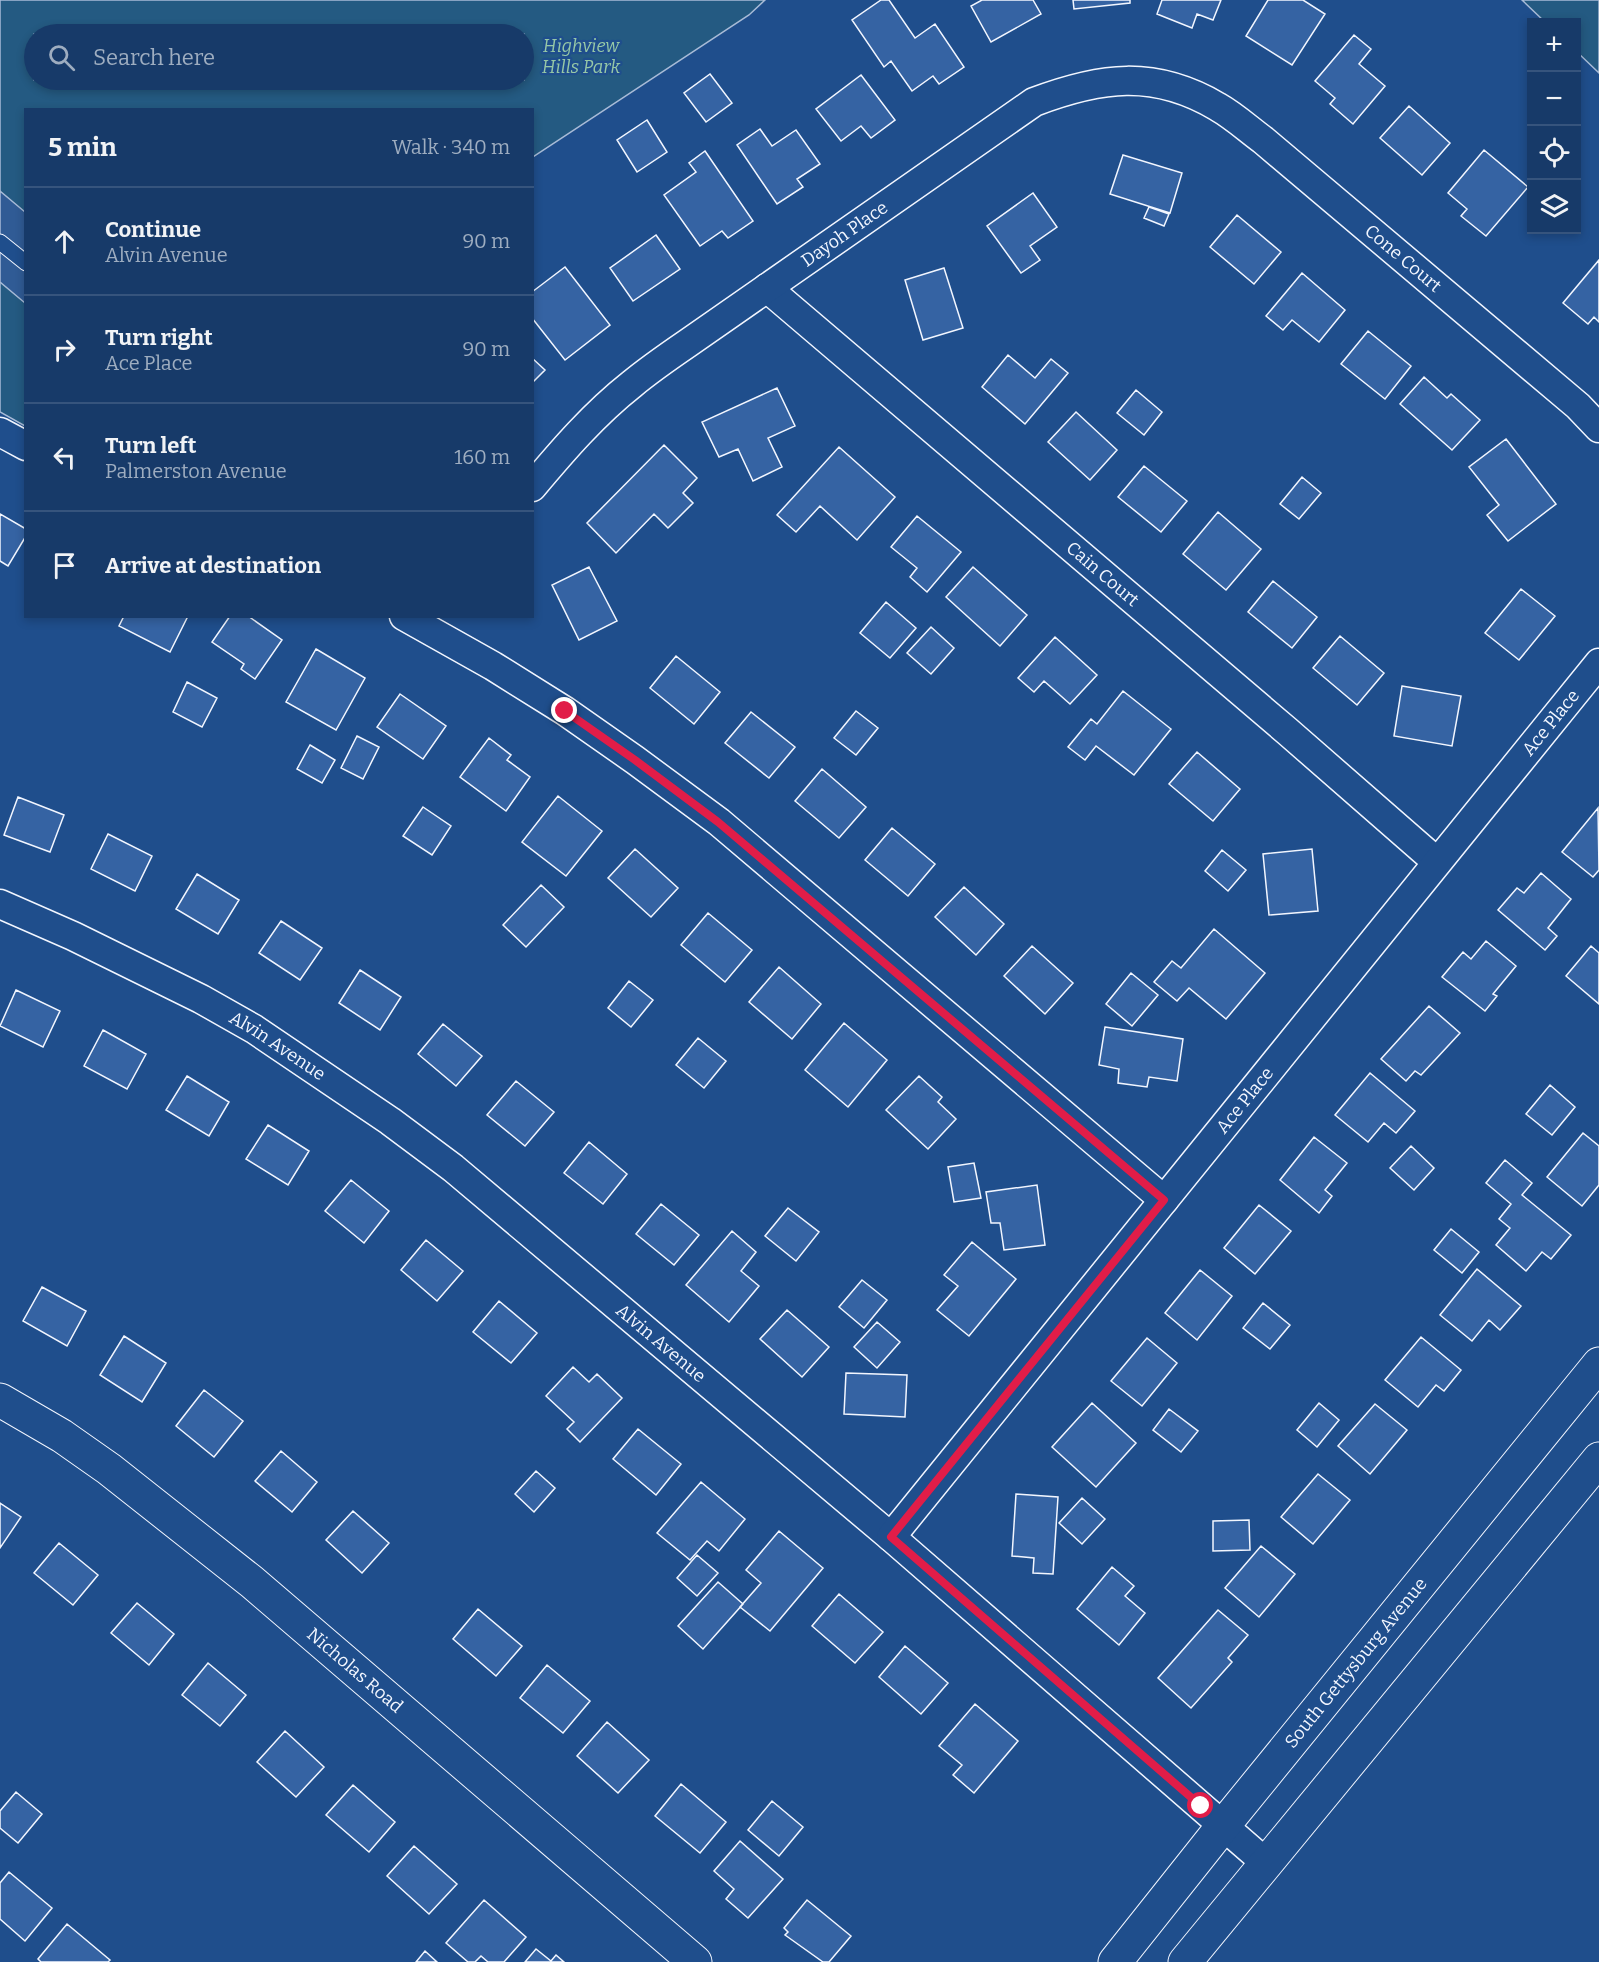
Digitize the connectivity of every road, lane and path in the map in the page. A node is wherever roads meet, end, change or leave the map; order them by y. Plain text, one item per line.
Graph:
1 (1200, 98) joint
2 (0, 242) edge
3 (24, 261) edge
4 (767, 288) junction
5 (1599, 428) edge
6 (0, 432) edge
7 (24, 445) edge
8 (534, 485) edge
9 (412, 618) edge
10 (441, 625) edge
11 (1599, 663) edge
12 (1437, 862) junction
13 (0, 904) edge
14 (1164, 1200) junction
15 (1599, 1364) edge
16 (0, 1400) edge
17 (1599, 1459) edge
18 (891, 1537) junction
19 (1223, 1826) junction
20 (1266, 1863) junction
21 (695, 1962) edge
22 (1115, 1962) edge
23 (1185, 1962) edge

1 - 4 street, Dayoh Place
1 - 5 street, Cone Court
2 - 3 lane
4 - 8 street, Dayoh Place
4 - 12 street, Cain Court
6 - 7 street
9 - 10 street
10 - 14 street
11 - 12 street, Ace Place
12 - 14 street, Ace Place
13 - 18 street, Alvin Avenue
14 - 18 street, Ace Place
15 - 19 main road, South Gettysburg Avenue
16 - 21 main road, Nicholas Road
17 - 20 main road
18 - 19 street, Alvin Avenue
19 - 20 street, Alvin Avenue
19 - 22 main road, South Gettysburg Avenue
20 - 23 main road

